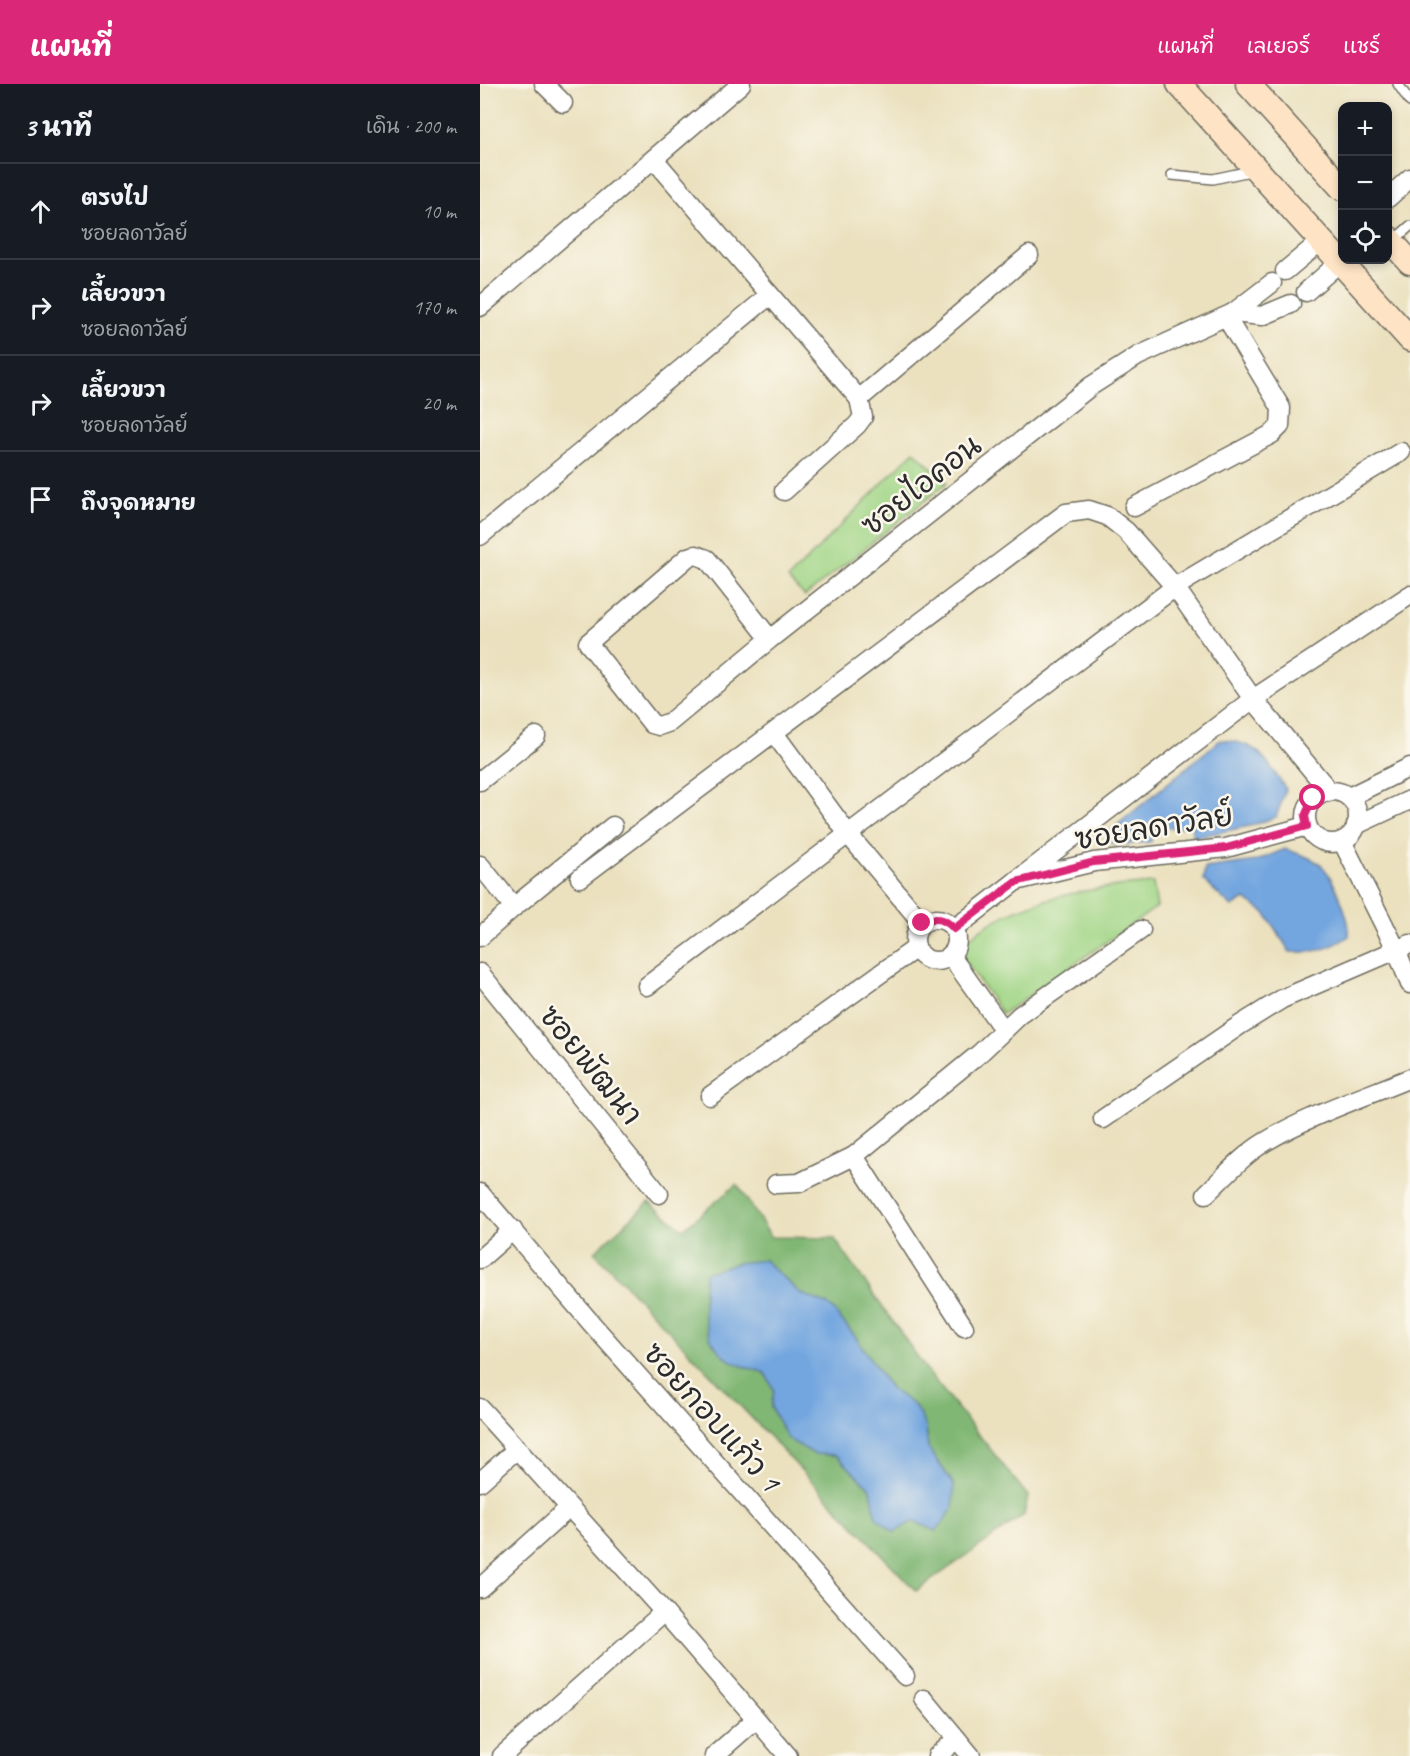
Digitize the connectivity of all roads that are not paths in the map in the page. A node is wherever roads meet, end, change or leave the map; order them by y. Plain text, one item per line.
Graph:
1 (544, 84) edge
2 (741, 84) edge
3 (1179, 84) edge
4 (1248, 84) edge
5 (1398, 84) edge
6 (1194, 94) edge
7 (1410, 102) edge
8 (563, 103) dead end
9 (654, 159) junction
10 (1257, 170) junction
11 (1172, 175) dead end
12 (1410, 178) edge
13 (1338, 184) edge
14 (1392, 194) edge
15 (1410, 226) edge
16 (1392, 239) edge
17 (1322, 240) junction
18 (1392, 242) edge
19 (1029, 255) dead end
20 (1338, 258) edge
21 (1410, 262) edge
22 (1338, 264) edge
23 (1344, 264) edge
24 (1305, 292) dead end
25 (770, 295) junction
26 (1291, 304) dead end
27 (480, 307) edge
28 (1230, 315) junction
29 (1410, 339) edge
30 (859, 399) junction
31 (1401, 452) dead end
32 (784, 491) dead end
33 (1134, 507) dead end
34 (480, 536) edge
35 (1175, 587) junction
36 (1410, 595) edge
37 (770, 639) junction
38 (1253, 699) junction
39 (774, 732) junction
40 (536, 736) dead end
41 (1410, 767) edge
42 (480, 781) edge
43 (1330, 792) junction
44 (1349, 797) junction
45 (1410, 800) edge
46 (1356, 825) junction
47 (613, 826) dead end
48 (1307, 826) junction
49 (848, 834) junction
50 (1342, 841) junction
51 (480, 865) edge
52 (580, 878) dead end
53 (1016, 882) junction
54 (514, 907) junction
55 (922, 923) junction
56 (954, 929) junction
57 (1141, 930) dead end
58 (480, 937) edge
59 (1403, 946) edge
60 (916, 948) junction
61 (950, 956) junction
62 (480, 973) edge
63 (1410, 984) edge
64 (647, 986) dead end
65 (1003, 1029) junction
66 (1410, 1078) edge
67 (710, 1096) dead end
68 (1103, 1119) dead end
69 (854, 1155) junction
70 (776, 1184) dead end
71 (480, 1193) edge
72 (658, 1194) dead end
73 (1206, 1194) dead end
74 (513, 1230) junction
75 (480, 1259) edge
76 (963, 1327) dead end
77 (480, 1408) edge
78 (517, 1449) junction
79 (480, 1482) edge
80 (569, 1508) junction
81 (480, 1588) edge
82 (664, 1612) junction
83 (905, 1676) dead end
84 (924, 1699) dead end
85 (756, 1719) junction
86 (957, 1738) junction
87 (502, 1756) edge
88 (714, 1756) edge
89 (788, 1756) edge
90 (937, 1756) edge
91 (971, 1756) edge

1 - 8 street
2 - 9 street
3 - 6 main road
4 - 13 main road
5 - 7 lane
6 - 10 main road
9 - 25 street
9 - 27 street
10 - 11 lane
10 - 17 main road
12 - 14 street
15 - 16 lane
17 - 20 main road
17 - 28 street, ซอยไอคอน
18 - 21 main road
19 - 30 street
22 - 24 street
23 - 29 main road
25 - 30 street
25 - 34 street
26 - 28 street, ซอยไอคอน
28 - 33 street
28 - 37 street, ซอยไอคอน
30 - 32 street
31 - 35 street
35 - 38 street
35 - 39 street
35 - 49 street
36 - 38 street
37 - 37 street, ซอยไอคอน
38 - 43 street
38 - 53 street
39 - 49 street
39 - 52 street
40 - 42 street
41 - 44 street
43 - 44 street
43 - 48 street
44 - 46 street
45 - 46 street
46 - 50 street
47 - 54 street
48 - 50 street
48 - 53 street, ซอยลดาวัลย์
49 - 55 street
49 - 64 street
50 - 59 street
51 - 54 street
53 - 56 street, ซอยลดาวัลย์
54 - 58 street
55 - 56 street
55 - 60 street
56 - 61 street
57 - 65 street
59 - 63 street
59 - 68 street
60 - 61 street
60 - 67 street
61 - 65 street
62 - 72 street, ซอยพัฒนา
65 - 69 street
66 - 73 street
69 - 70 street
69 - 76 street
71 - 74 street, ซอยกอบแก้ว 1
74 - 75 street
74 - 83 street, ซอยกอบแก้ว 1
77 - 78 street
78 - 79 street
78 - 80 street
80 - 81 street
80 - 82 street
82 - 85 street
82 - 87 street
84 - 86 street
85 - 88 street
85 - 89 street
86 - 90 street
86 - 91 street

